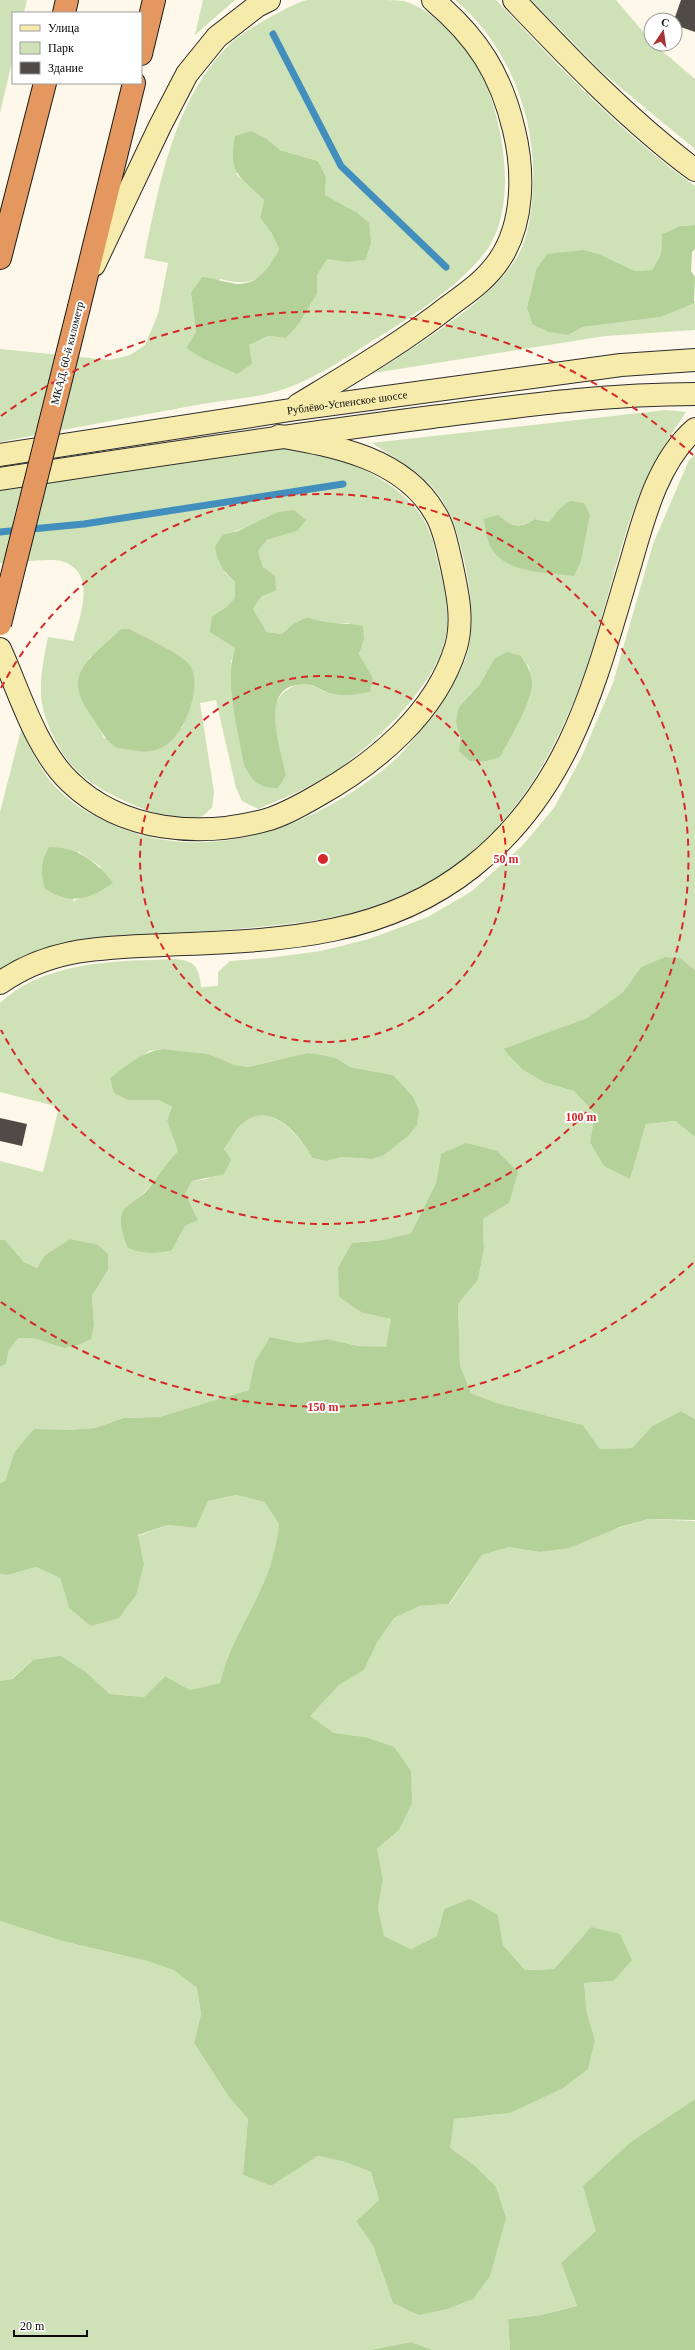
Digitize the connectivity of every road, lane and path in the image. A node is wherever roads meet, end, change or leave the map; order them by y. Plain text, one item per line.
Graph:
1 (67, 0) edge
2 (154, 0) edge
3 (270, 0) edge
4 (433, 0) edge
5 (514, 0) edge
6 (64, 12) edge
7 (142, 50) edge
8 (46, 84) edge
9 (134, 84) edge
10 (695, 170) edge
11 (0, 258) edge
12 (81, 298) junction
13 (695, 360) edge
14 (695, 394) edge
15 (290, 410) junction
16 (695, 429) edge
17 (278, 436) junction
18 (0, 455) edge
19 (0, 479) edge
20 (0, 624) edge
21 (0, 649) edge
22 (0, 983) edge

1 - 6 highway
2 - 7 highway
3 - 12 main road
4 - 15 main road
5 - 10 main road
8 - 11 highway
9 - 12 highway, МКАД, 60-й километр
12 - 20 highway, МКАД, 60-й километр, bridge
13 - 15 main road, Рублёво-Успенское шоссе
14 - 17 main road
15 - 18 main road, Рублёво-Успенское шоссе
16 - 22 main road
17 - 19 main road
17 - 21 main road

